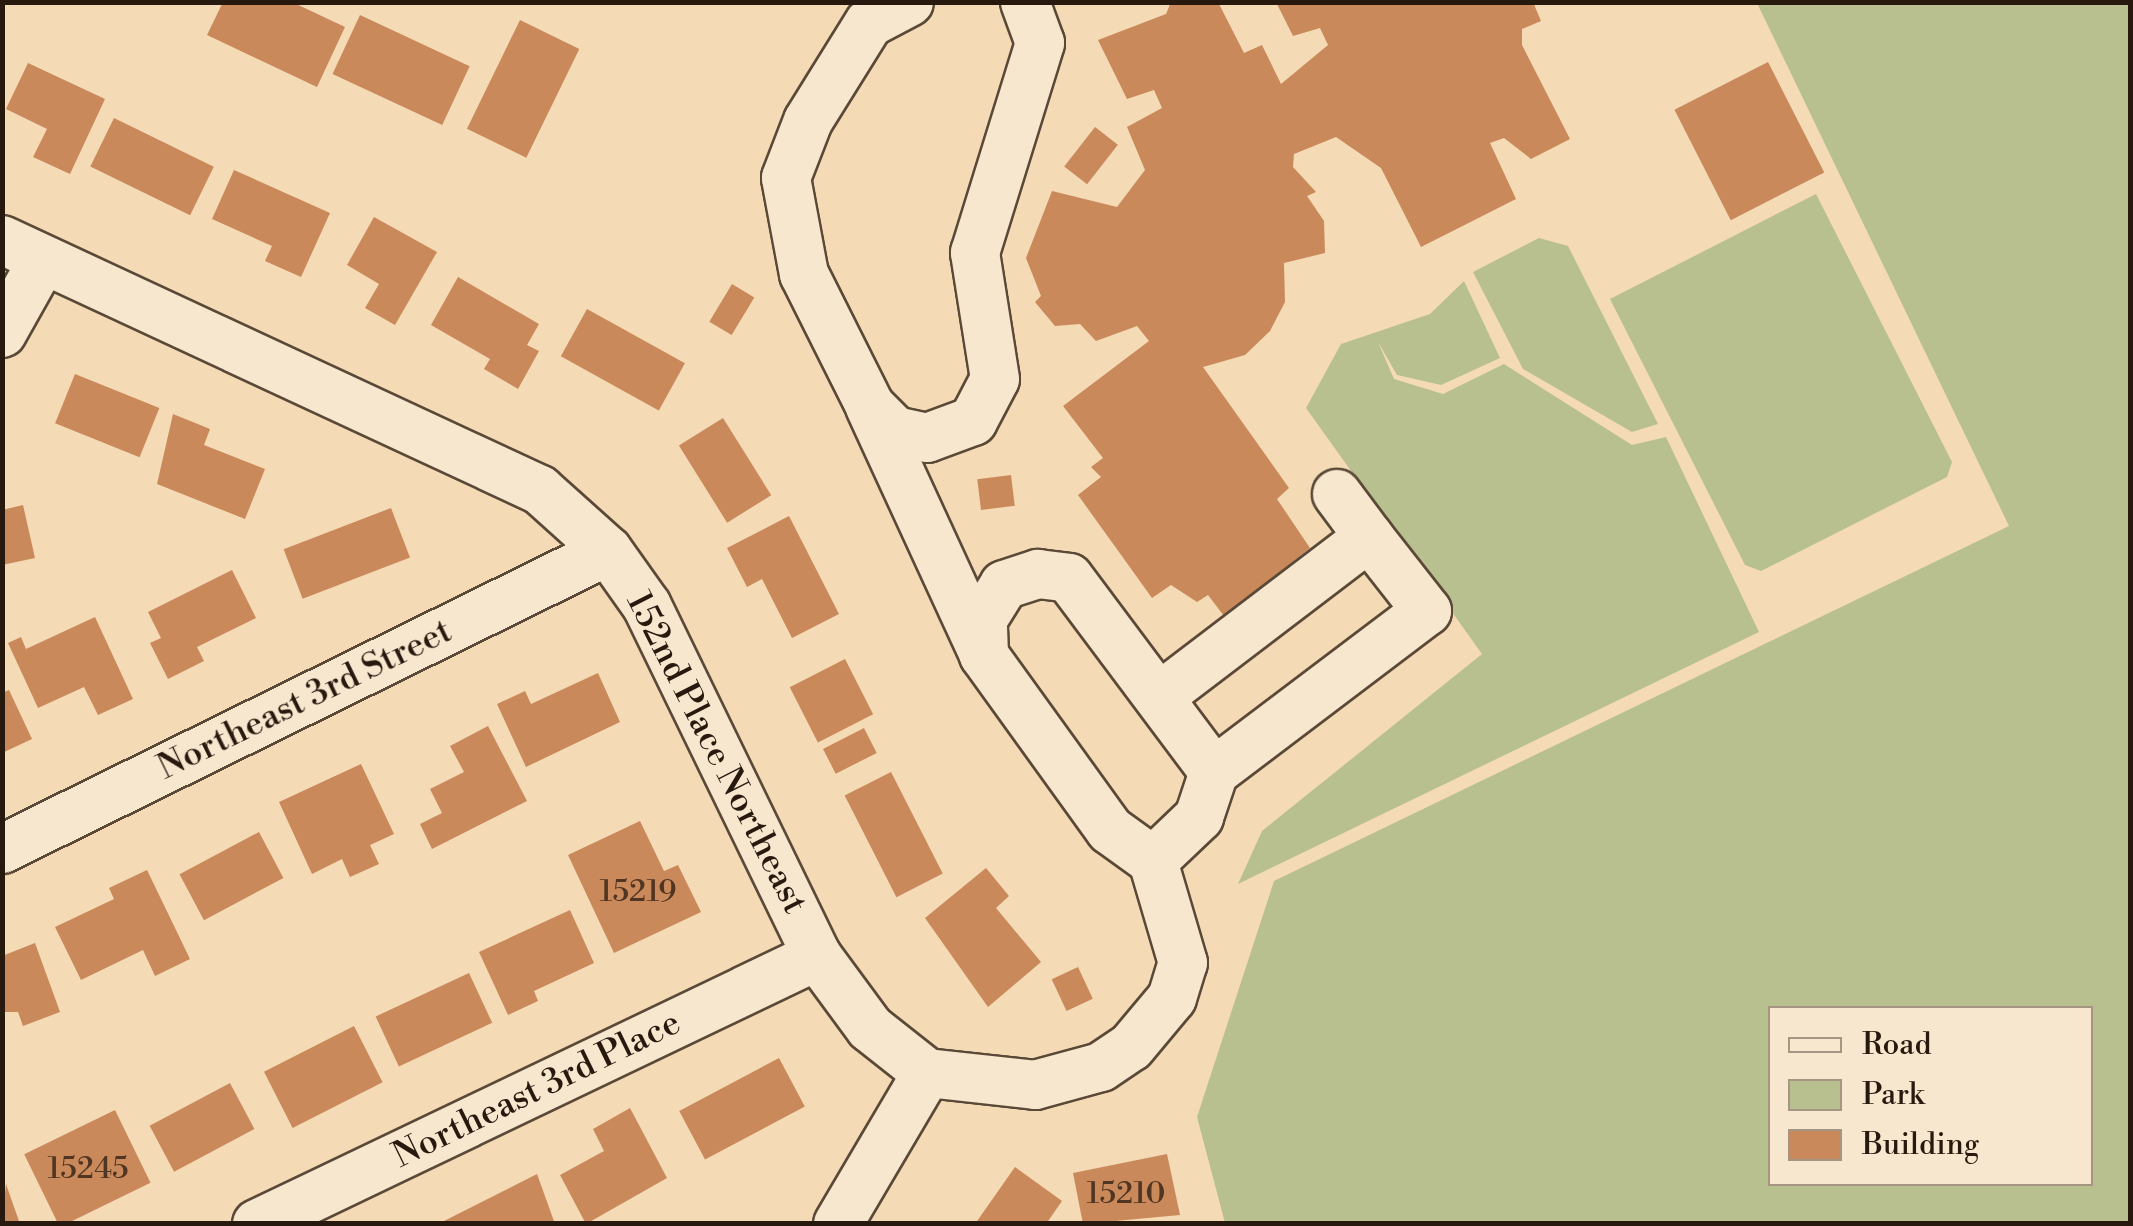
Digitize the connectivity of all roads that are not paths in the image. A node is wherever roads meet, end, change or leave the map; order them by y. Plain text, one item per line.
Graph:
1 (1025, 2) edge
2 (879, 10) edge
3 (23, 250) edge
4 (2, 333) edge
5 (870, 406) junction
6 (1338, 494) dead end
7 (1369, 537) junction
8 (608, 550) junction
9 (984, 655) junction
10 (1159, 697) junction
11 (1214, 772) junction
12 (2, 849) edge
13 (1153, 862) junction
14 (817, 956) junction
15 (927, 1073) junction
16 (257, 1224) edge
17 (838, 1224) edge

1 - 5 street
2 - 5 street
3 - 4 street
3 - 8 street, 152nd Place Northeast
5 - 9 street
6 - 7 street
7 - 10 street
7 - 11 street
8 - 12 street, Northeast 3rd Street
8 - 14 street, 152nd Place Northeast
9 - 10 street
9 - 13 street
10 - 11 street
11 - 13 street
13 - 15 street
14 - 15 street, 152nd Place Northeast
14 - 16 street, Northeast 3rd Place
15 - 17 street

